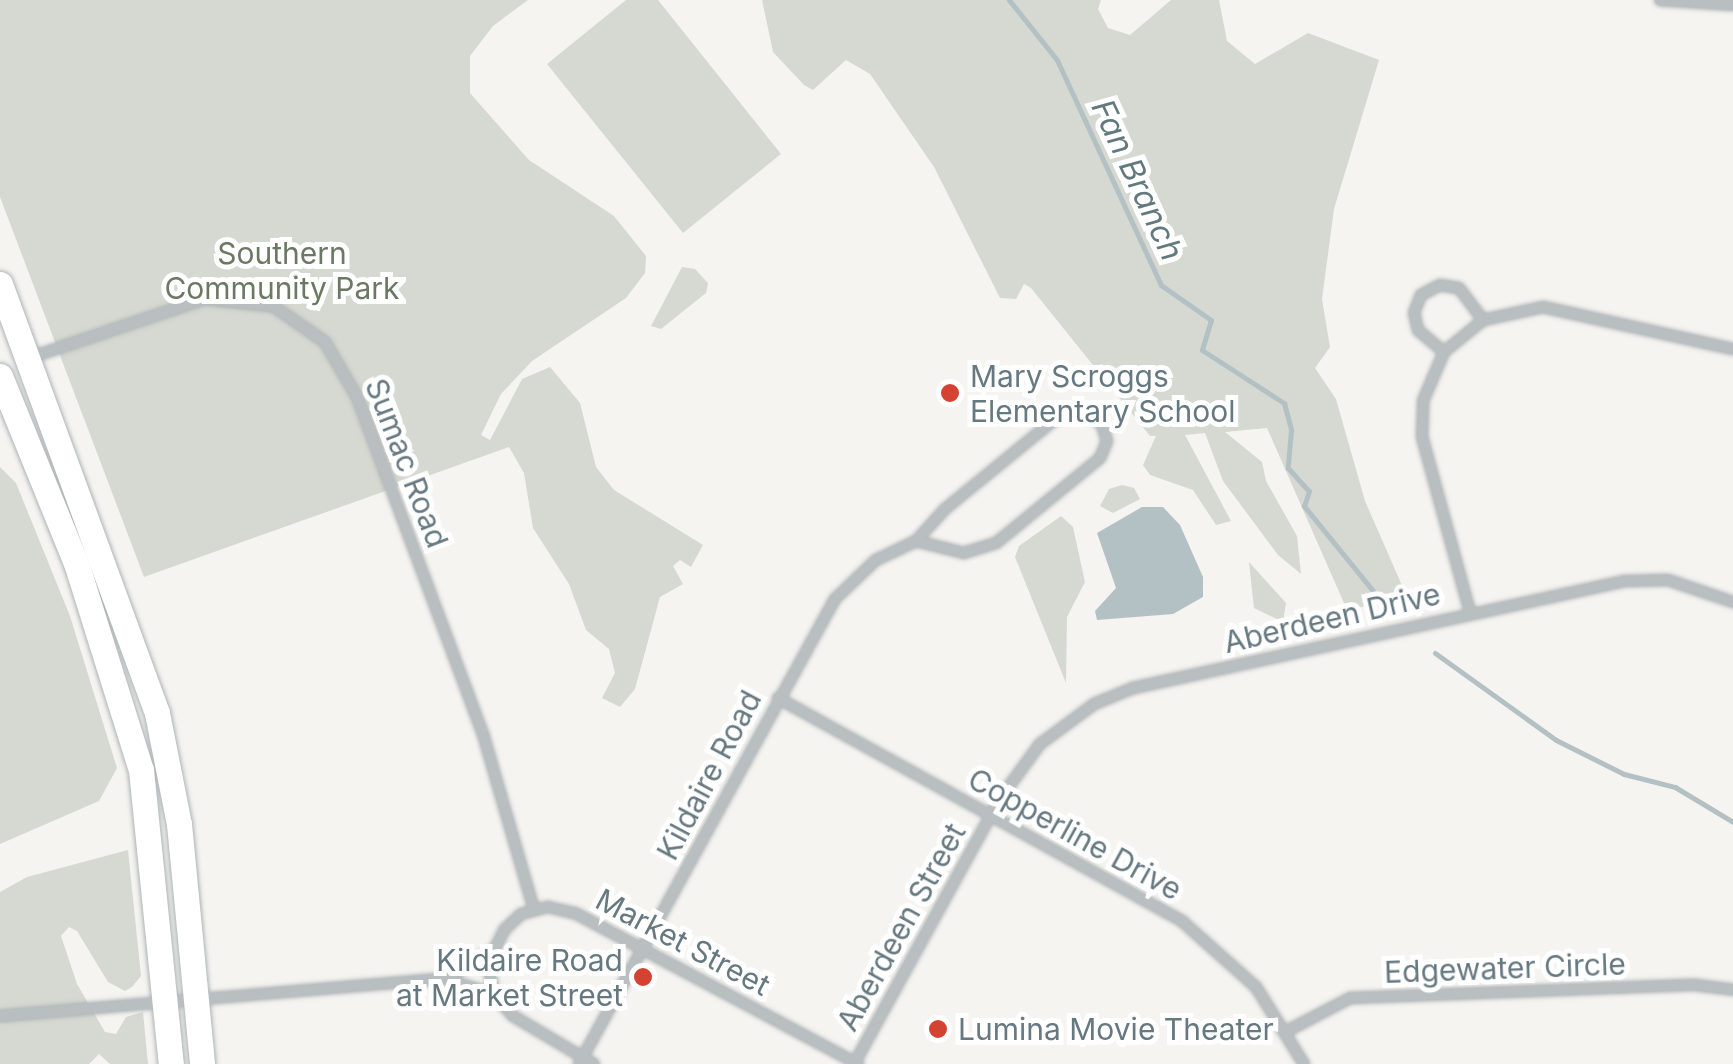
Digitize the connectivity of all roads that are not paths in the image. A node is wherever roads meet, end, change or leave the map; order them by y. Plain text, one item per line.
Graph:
1 (1660, 0) edge
2 (1733, 4) edge
3 (0, 284) edge
4 (1483, 320) junction
5 (1733, 349) edge
6 (1444, 352) junction
7 (28, 358) junction
8 (2, 387) edge
9 (916, 541) junction
10 (1733, 602) edge
11 (1470, 612) junction
12 (778, 698) junction
13 (990, 814) junction
14 (534, 909) junction
15 (492, 949) junction
16 (643, 949) junction
17 (444, 979) junction
18 (1733, 990) edge
19 (494, 994) junction
20 (196, 1001) junction
21 (166, 1004) junction
22 (0, 1016) edge
23 (1287, 1031) junction
24 (585, 1062) edge
25 (856, 1063) edge
26 (171, 1064) edge
27 (202, 1064) edge
28 (1304, 1064) edge

1 - 2 street
3 - 7 highway
4 - 5 street
4 - 6 street
4 - 6 street
6 - 11 street
7 - 14 street, Sumac Road
7 - 20 highway
8 - 21 highway
9 - 9 street, Kildaire Road
9 - 12 street, Kildaire Road
10 - 11 street, Aberdeen Drive
11 - 13 street, Aberdeen Drive
12 - 13 street, Copperline Drive
12 - 16 street, Kildaire Road
13 - 23 street, Copperline Drive
13 - 25 street, Aberdeen Street
14 - 15 street
14 - 16 street, Market Street
15 - 17 street
15 - 19 street
16 - 24 street, Kildaire Road
16 - 25 street, Market Street
17 - 19 street
17 - 20 street
18 - 23 street, Edgewater Circle
19 - 24 street
20 - 21 street
20 - 27 highway
21 - 22 street
21 - 26 highway
23 - 28 street, Copperline Drive

